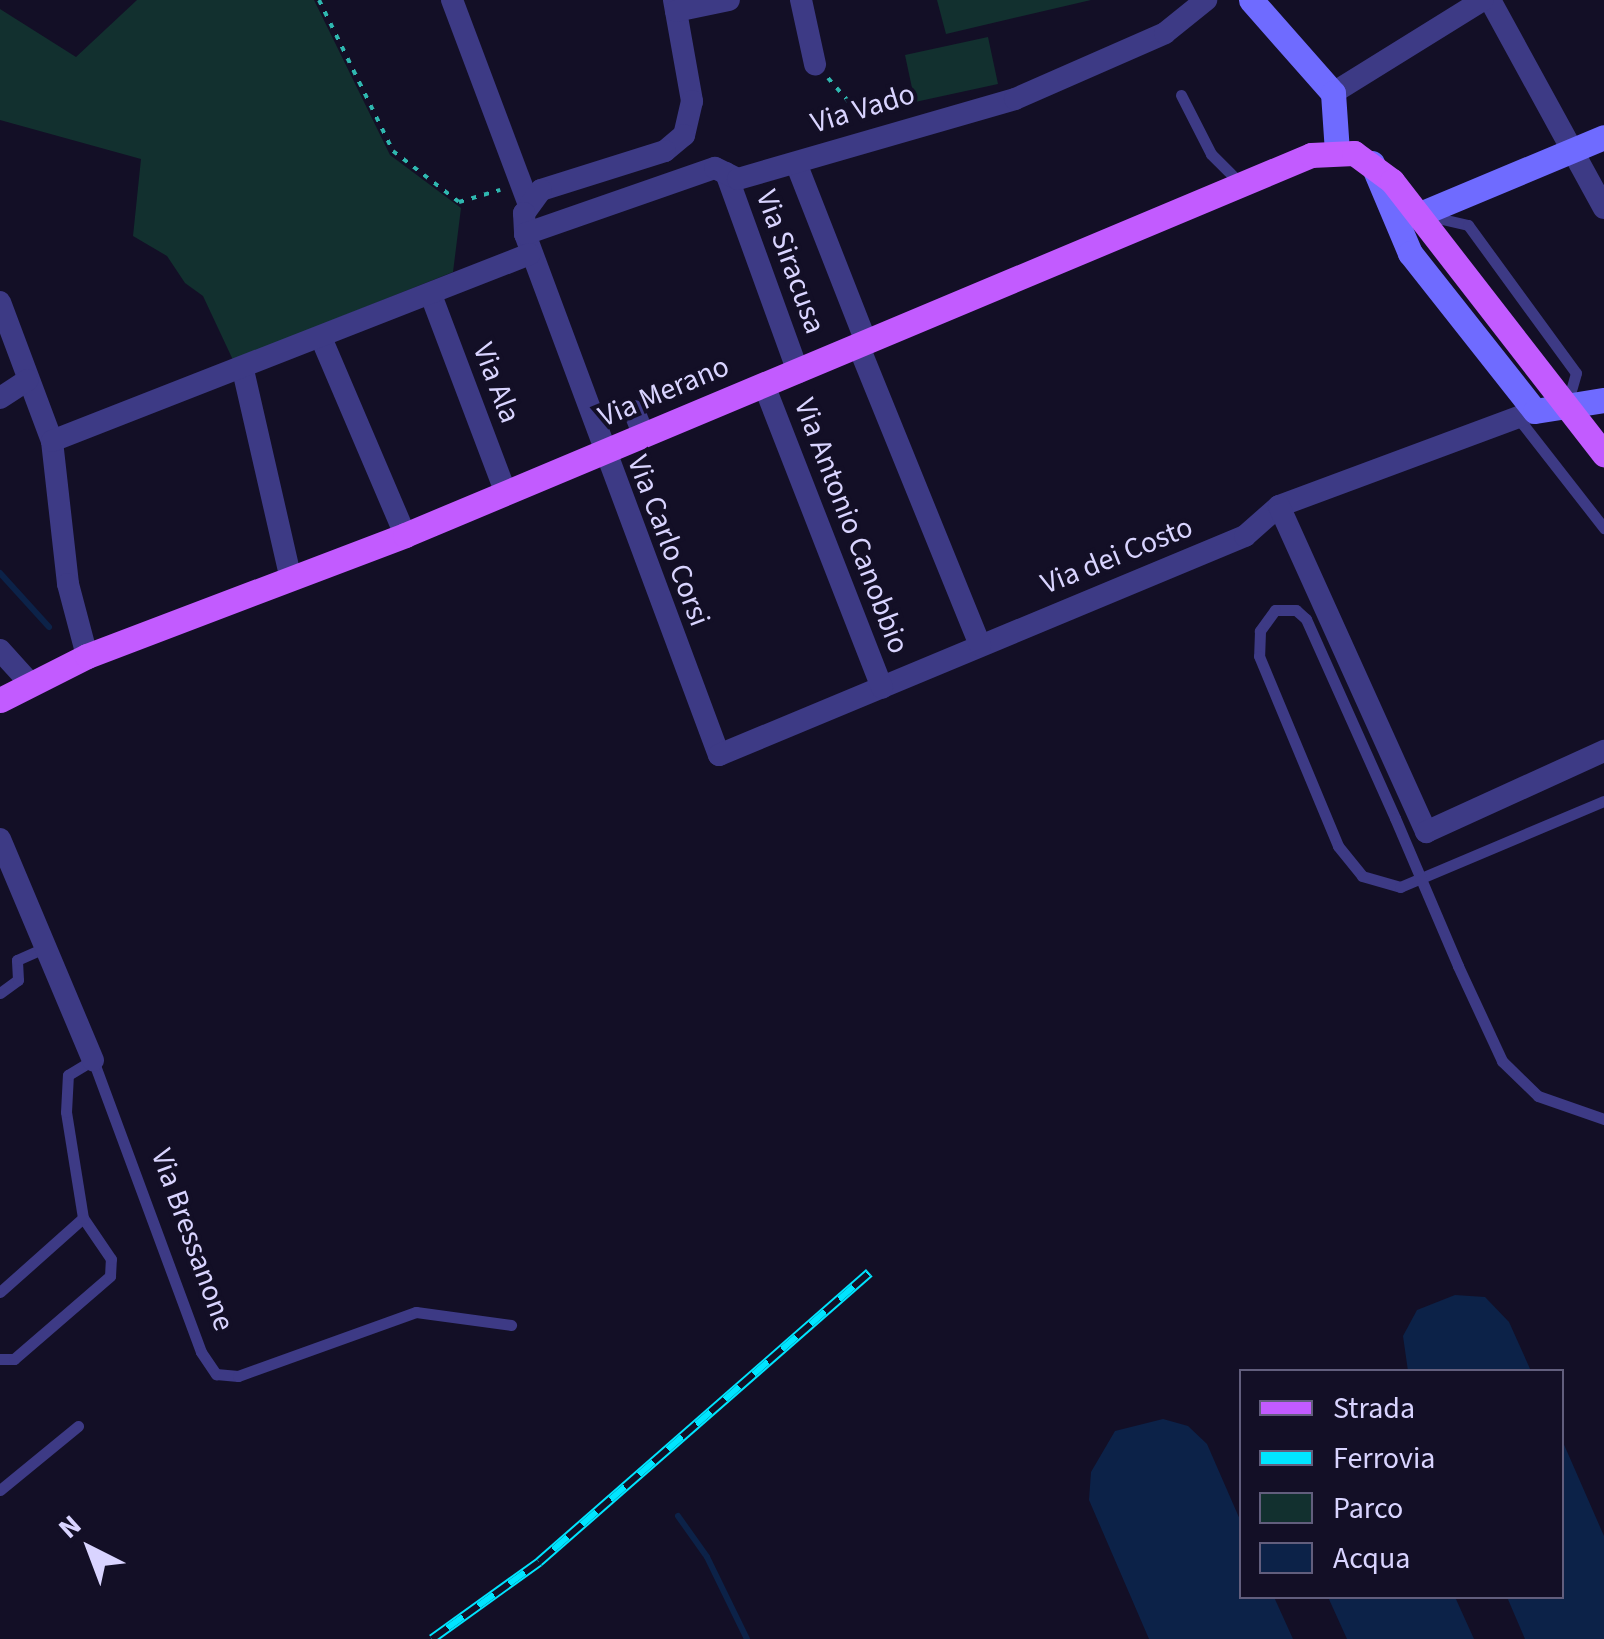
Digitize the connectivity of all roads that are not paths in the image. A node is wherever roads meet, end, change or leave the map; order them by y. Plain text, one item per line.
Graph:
1 (452, 0) edge
2 (729, 0) edge
3 (801, 0) edge
4 (1206, 0) edge
5 (1251, 0) edge
6 (1481, 1) edge
7 (675, 6) edge
8 (814, 64) road end
9 (1334, 92) junction
10 (1181, 95) dead end
11 (1604, 137) edge
12 (1572, 150) junction
13 (1354, 156) junction
14 (796, 163) junction
15 (726, 173) junction
16 (1244, 187) junction
17 (523, 193) junction
18 (1604, 208) edge
19 (1420, 214) junction
20 (528, 244) junction
21 (430, 295) junction
22 (0, 302) edge
23 (322, 340) junction
24 (863, 346) junction
25 (242, 370) junction
26 (798, 372) junction
27 (28, 380) junction
28 (764, 385) junction
29 (0, 398) edge
30 (1604, 400) edge
31 (1569, 407) junction
32 (634, 411) dead end
33 (1525, 413) junction
34 (644, 436) junction
35 (52, 440) junction
36 (601, 453) junction
37 (1604, 454) edge
38 (506, 493) junction
39 (1279, 506) junction
40 (1604, 528) edge
41 (405, 535) junction
42 (290, 580) junction
43 (980, 645) junction
44 (0, 650) edge
45 (87, 656) junction
46 (29, 682) junction
47 (882, 688) junction
48 (0, 700) edge
49 (1604, 751) edge
50 (719, 755) joint
51 (1604, 801) edge
52 (0, 839) edge
53 (50, 945) junction
54 (0, 993) edge
55 (93, 1060) junction
56 (1604, 1120) edge
57 (83, 1218) junction
58 (0, 1292) edge
59 (511, 1325) dead end
60 (0, 1359) edge
61 (78, 1426) dead end
62 (0, 1490) edge

1 - 17 street
2 - 7 street
3 - 8 street
4 - 14 street, Via Vado
5 - 9 street
6 - 9 street
6 - 12 street
7 - 17 street
9 - 13 street
10 - 16 lane
11 - 12 street
12 - 18 street
12 - 19 street
13 - 16 main road, Via Merano
13 - 19 main road
13 - 33 street
14 - 15 street, Via Vado
14 - 24 street
15 - 20 street, Via Vado
15 - 26 street, Via Siracusa
16 - 24 main road, Via Merano
17 - 20 street
19 - 31 main road
20 - 21 street, Via Vado
20 - 36 street, Via Carlo Corsi
21 - 23 street, Via Vado
21 - 38 street, Via Ala
22 - 27 street
23 - 25 street, Via Vado
23 - 41 street
24 - 26 main road, Via Merano
24 - 43 street
25 - 35 street, Via Vado
25 - 42 street
26 - 28 main road, Via Merano
27 - 29 street
27 - 35 street
28 - 34 main road, Via Merano
28 - 47 street, Via Antonio Canobbio
30 - 31 street
31 - 33 street
31 - 37 main road
32 - 34 street
33 - 39 street, Via dei Costo
33 - 40 lane
34 - 36 main road, Via Merano
35 - 45 street
36 - 38 main road, Via Merano
36 - 50 street, Via Carlo Corsi
38 - 41 main road, Via Merano
39 - 43 street, Via dei Costo
39 - 49 street
41 - 42 main road, Via Merano
42 - 45 main road, Via Merano
43 - 47 street, Via dei Costo
44 - 46 street
45 - 46 main road, Via Merano
46 - 48 main road, Via Merano
47 - 50 street, Via dei Costo
51 - 56 lane, bridge
52 - 53 street, Via Bressanone
53 - 54 lane
53 - 55 street, Via Bressanone
55 - 57 lane
55 - 59 lane, Via Bressanone
57 - 58 lane
57 - 60 lane
61 - 62 lane

